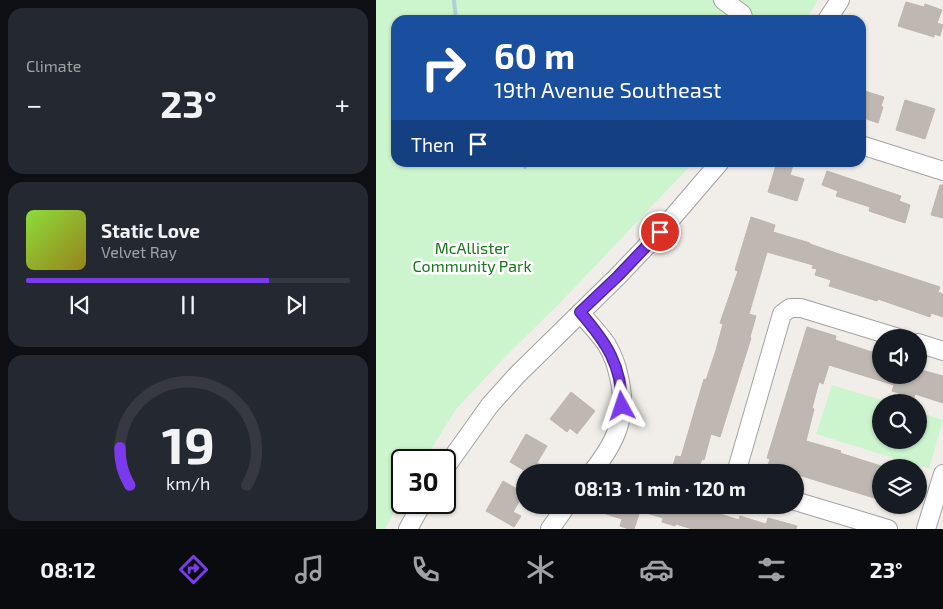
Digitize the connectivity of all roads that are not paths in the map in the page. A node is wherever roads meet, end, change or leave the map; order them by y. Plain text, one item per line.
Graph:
1 (722, 0) edge
2 (840, 0) edge
3 (742, 15) edge
4 (830, 15) edge
5 (866, 147) edge
6 (716, 167) edge
7 (943, 171) edge
8 (580, 312) junction
9 (872, 330) edge
10 (927, 346) edge
11 (943, 351) edge
12 (456, 452) edge
13 (598, 464) edge
14 (739, 464) edge
15 (943, 474) edge
16 (804, 504) edge
17 (416, 514) edge
18 (561, 514) edge
19 (408, 529) edge
20 (550, 529) edge
21 (888, 529) edge
22 (926, 529) edge

1 - 3 street
2 - 4 street
5 - 7 street
6 - 8 street
8 - 12 street
8 - 13 street
9 - 14 street
10 - 11 street
15 - 22 street
16 - 21 street
17 - 19 street
18 - 20 street

